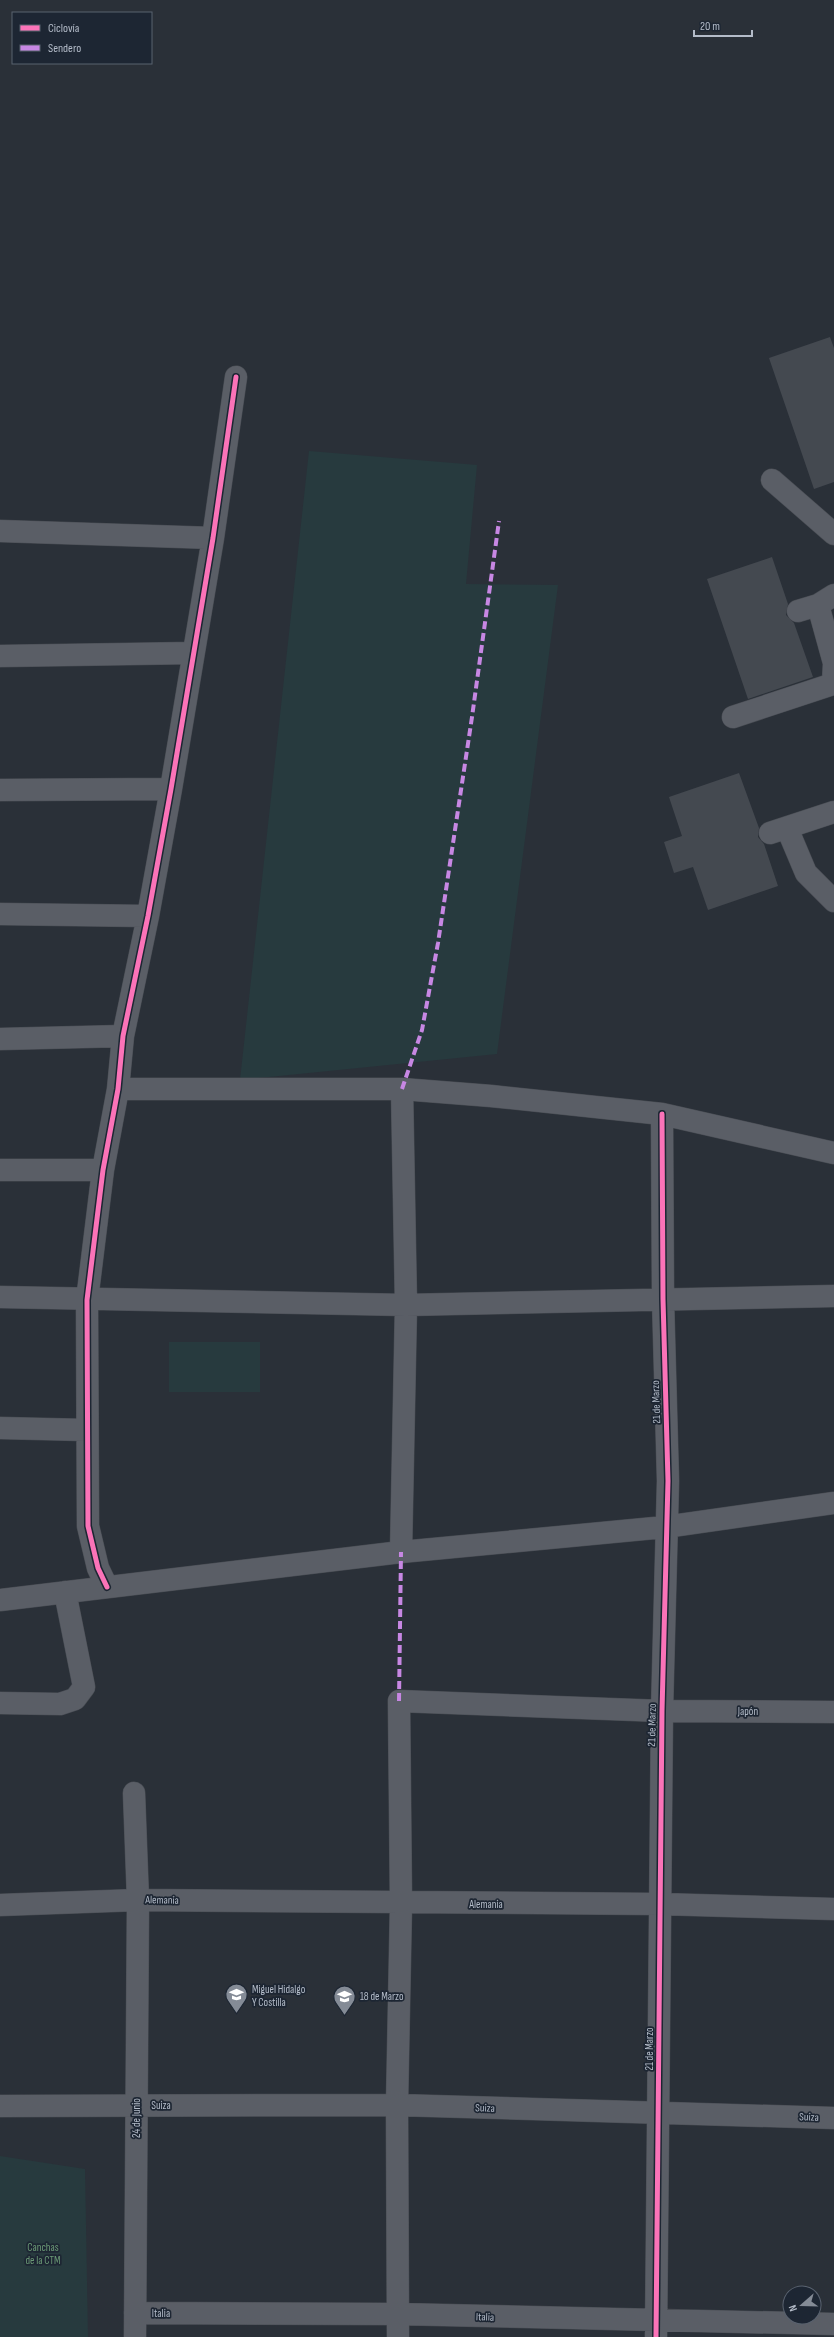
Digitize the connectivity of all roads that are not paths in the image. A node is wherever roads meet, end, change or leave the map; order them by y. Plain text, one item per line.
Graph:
1 (236, 377) dead end
2 (772, 480) dead end
3 (0, 531) edge
4 (834, 534) edge
5 (213, 538) junction
6 (817, 604) edge
7 (192, 653) junction
8 (833, 653) edge
9 (0, 656) edge
10 (733, 717) dead end
11 (171, 789) junction
12 (0, 790) edge
13 (834, 812) edge
14 (834, 901) edge
15 (0, 914) edge
16 (148, 916) junction
17 (123, 1036) junction
18 (0, 1039) edge
19 (118, 1089) junction
20 (402, 1089) junction
21 (662, 1114) junction
22 (834, 1153) edge
23 (0, 1170) edge
24 (103, 1170) junction
25 (834, 1296) edge
26 (0, 1297) edge
27 (663, 1299) junction
28 (87, 1300) junction
29 (406, 1305) junction
30 (0, 1428) edge
31 (86, 1430) junction
32 (834, 1503) edge
33 (665, 1527) junction
34 (401, 1552) junction
35 (107, 1588) junction
36 (65, 1592) junction
37 (0, 1600) edge
38 (0, 1703) edge
39 (662, 1711) junction
40 (834, 1712) edge
41 (134, 1793) dead end
42 (138, 1900) junction
43 (401, 1904) junction
44 (660, 1904) junction
45 (0, 1905) edge
46 (834, 1909) edge
47 (397, 2105) junction
48 (0, 2106) edge
49 (136, 2106) junction
50 (659, 2112) junction
51 (834, 2118) edge
52 (135, 2313) junction
53 (398, 2314) junction
54 (834, 2324) edge
55 (656, 2329) edge
56 (135, 2337) edge
57 (398, 2337) edge

1 - 5 street
2 - 4 street
3 - 5 street
5 - 7 street
6 - 8 street
7 - 9 street
7 - 11 street
8 - 10 street
11 - 12 street
11 - 16 street
13 - 14 street
15 - 16 street
16 - 17 street
17 - 18 street
17 - 19 street
19 - 20 street
19 - 24 street
20 - 21 street
20 - 29 street
21 - 22 street
21 - 27 street, 21 de Marzo
23 - 24 street
24 - 28 street
25 - 27 street
26 - 28 street
27 - 29 street
27 - 33 street, 21 de Marzo
28 - 29 street
28 - 31 street
29 - 34 street
30 - 31 street
31 - 35 street
32 - 33 street
33 - 34 street
33 - 39 street, 21 de Marzo
34 - 35 street
35 - 36 street
36 - 37 street
36 - 38 street
39 - 40 street, Japón
39 - 43 street, Japón
39 - 44 street, 21 de Marzo
41 - 42 street, 24 de Junio
42 - 43 street, Alemania
42 - 45 street, Alemania
42 - 49 street, 24 de Junio
43 - 44 street, Alemania
43 - 47 street
44 - 46 street, Alemania
44 - 50 street, 21 de Marzo
47 - 49 street, Suiza
47 - 50 street, Suiza
47 - 53 street
48 - 49 street, Suiza
49 - 52 street, 24 de Junio
50 - 51 street, Suiza
50 - 55 street, 21 de Marzo
52 - 53 street, Italia
52 - 56 street, 24 de Junio
53 - 55 street, Italia
53 - 57 street
54 - 55 street, Italia

